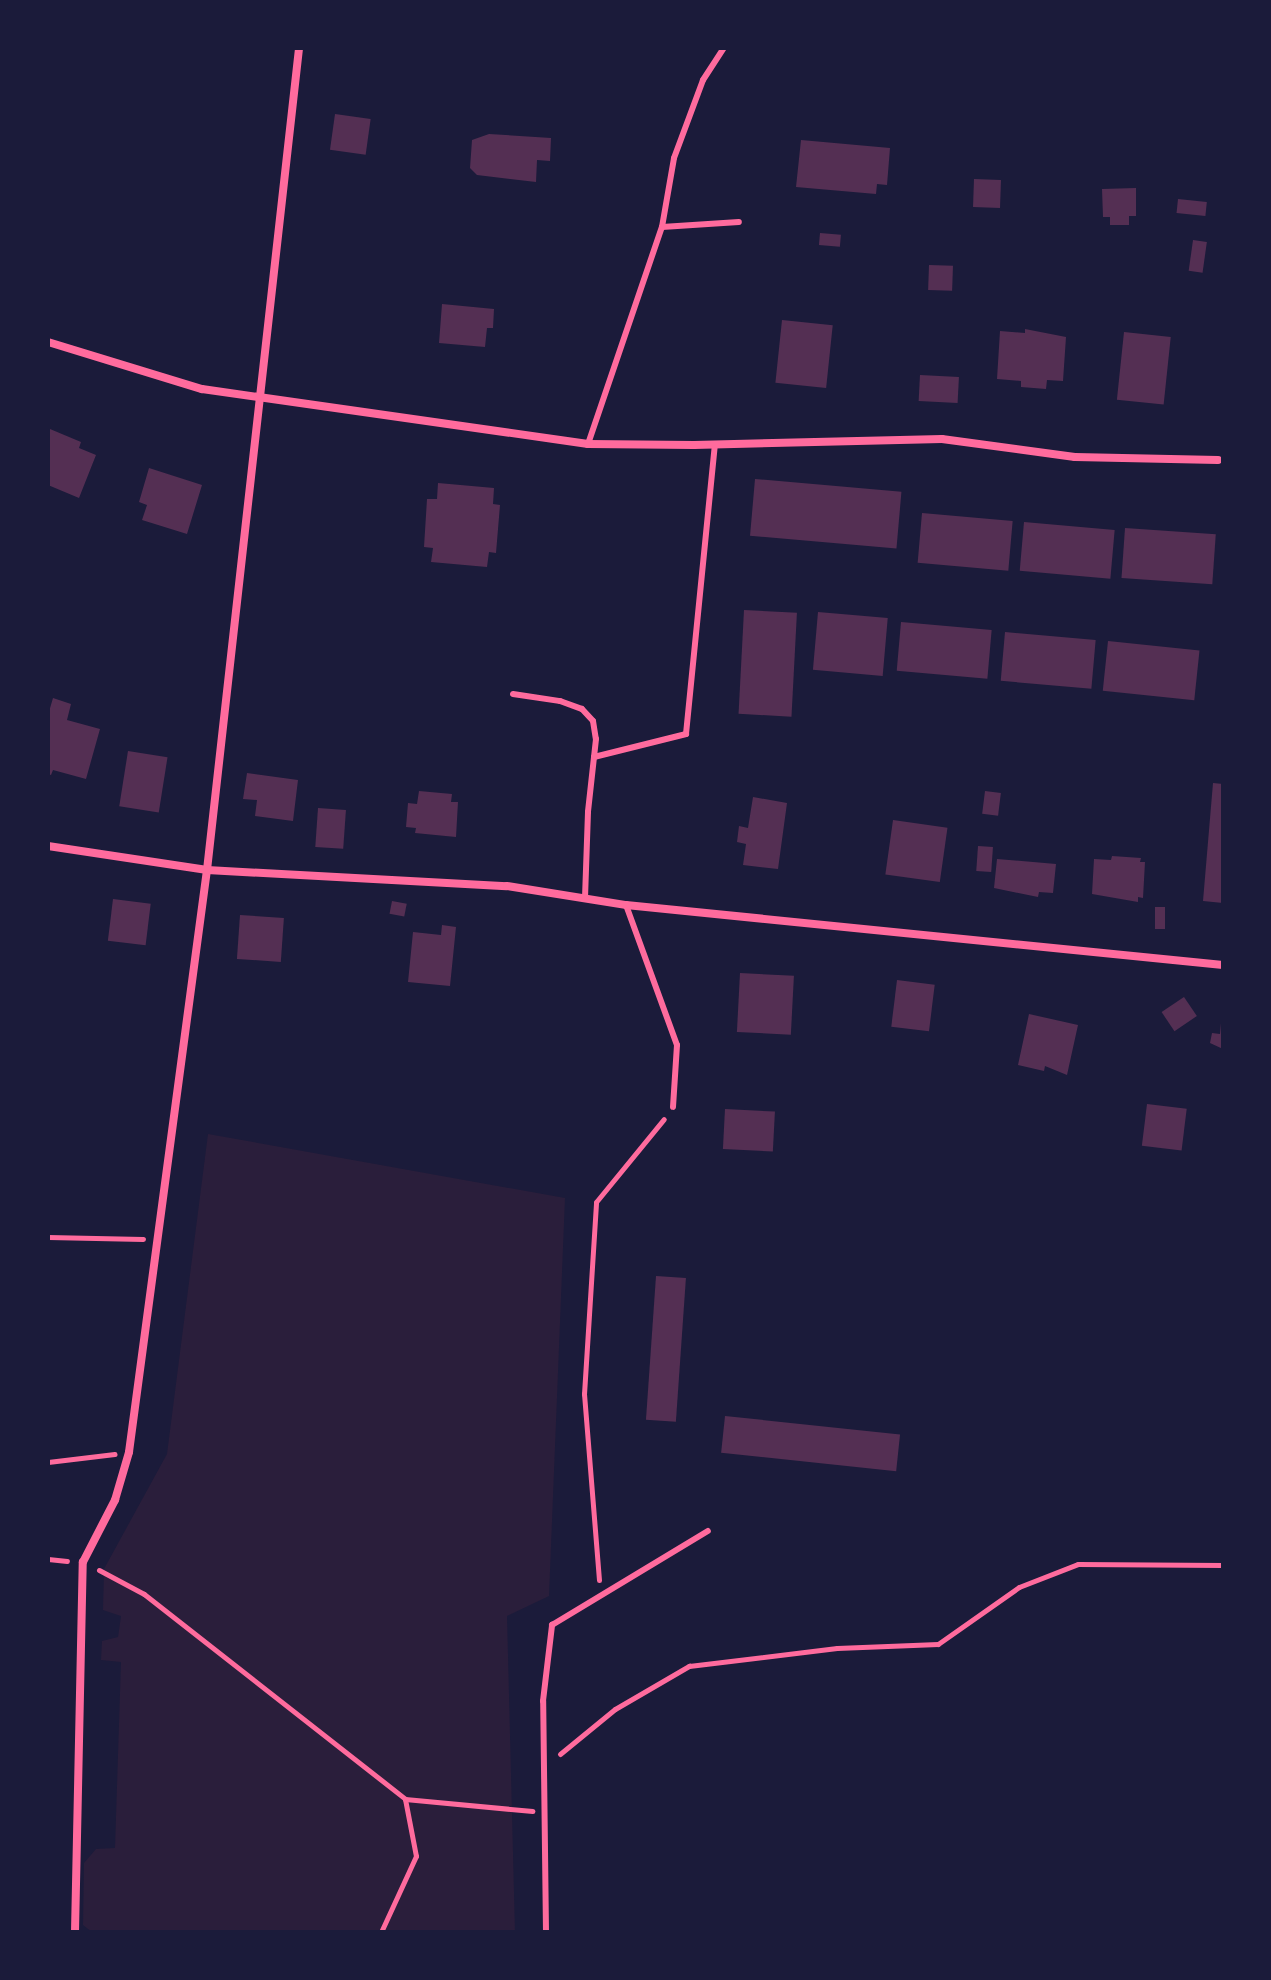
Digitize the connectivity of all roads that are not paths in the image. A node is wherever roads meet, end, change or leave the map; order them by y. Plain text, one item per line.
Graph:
1 (299, 48) edge
2 (724, 48) edge
3 (739, 222) dead end
4 (662, 227) junction
5 (48, 342) edge
6 (262, 397) junction
7 (588, 444) junction
8 (715, 445) junction
9 (1218, 460) dead end
10 (513, 694) dead end
11 (594, 757) junction
12 (48, 846) edge
13 (207, 870) junction
14 (585, 897) junction
15 (626, 905) junction
16 (1223, 965) edge
17 (673, 1107) road end
18 (708, 1531) dead end
19 (75, 1932) edge
20 (546, 1932) edge

1 - 6 street
2 - 4 lane
3 - 4 lane
4 - 7 lane
5 - 6 street
6 - 7 street
6 - 13 street
7 - 8 street
8 - 9 street
8 - 11 lane
10 - 11 lane
11 - 14 lane
12 - 13 street
13 - 14 street
13 - 19 street
14 - 15 street
15 - 16 street
15 - 17 lane
18 - 20 lane

